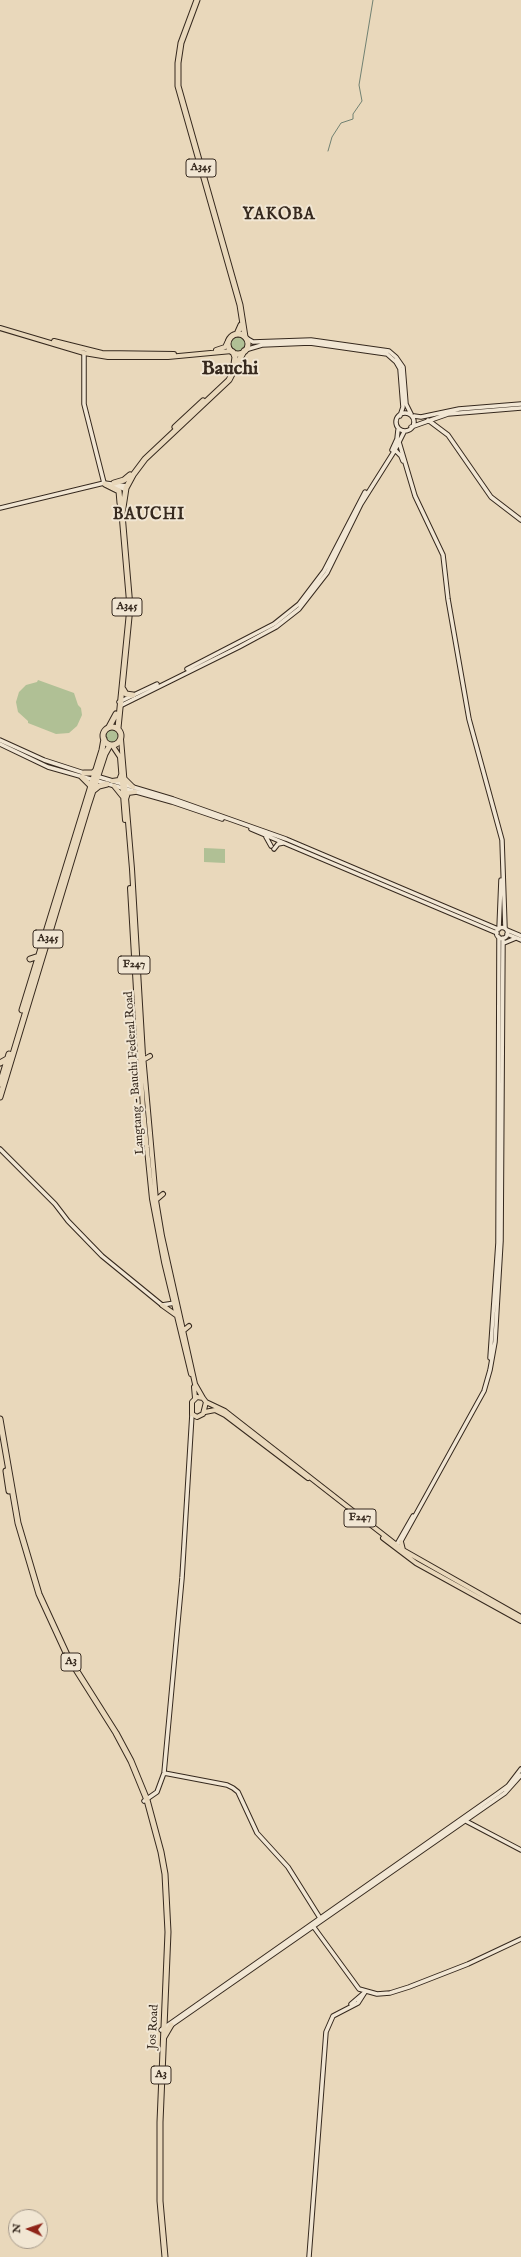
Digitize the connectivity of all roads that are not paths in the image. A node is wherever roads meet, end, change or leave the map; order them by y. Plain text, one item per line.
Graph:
1 (196, 0) edge
2 (0, 326) edge
3 (237, 334) junction
4 (245, 338) junction
5 (228, 342) junction
6 (245, 350) junction
7 (232, 351) junction
8 (84, 353) junction
9 (521, 406) edge
10 (412, 415) junction
11 (400, 416) junction
12 (428, 420) junction
13 (411, 427) junction
14 (398, 430) junction
15 (404, 432) junction
16 (400, 442) junction
17 (395, 450) junction
18 (130, 475) junction
19 (104, 483) junction
20 (114, 483) junction
21 (125, 488) junction
22 (120, 503) junction
23 (0, 509) edge
24 (521, 520) edge
25 (123, 685) junction
26 (133, 695) junction
27 (120, 703) junction
28 (109, 727) junction
29 (118, 728) junction
30 (104, 739) junction
31 (121, 739) junction
32 (0, 740) edge
33 (0, 744) edge
34 (111, 745) junction
35 (96, 769) junction
36 (83, 775) junction
37 (123, 776) junction
38 (95, 780) junction
39 (111, 784) junction
40 (123, 786) junction
41 (133, 787) junction
42 (135, 792) junction
43 (93, 793) junction
44 (125, 800) junction
45 (172, 801) junction
46 (236, 823) junction
47 (266, 836) junction
48 (284, 843) junction
49 (66, 874) junction
50 (500, 919) junction
51 (51, 922) junction
52 (486, 924) junction
53 (498, 930) junction
54 (506, 931) junction
55 (521, 936) edge
56 (501, 937) junction
57 (516, 938) junction
58 (521, 940) edge
59 (503, 944) junction
60 (39, 956) junction
61 (30, 959) dead end
62 (137, 983) junction
63 (150, 1056) dead end
64 (7, 1059) junction
65 (143, 1060) junction
66 (0, 1063) edge
67 (0, 1084) edge
68 (0, 1097) edge
69 (142, 1138) dead end
70 (147, 1146) junction
71 (0, 1150) edge
72 (163, 1194) dead end
73 (156, 1200) junction
74 (175, 1303) junction
75 (162, 1305) junction
76 (176, 1315) junction
77 (189, 1326) dead end
78 (183, 1331) junction
79 (195, 1398) junction
80 (205, 1400) junction
81 (205, 1412) junction
82 (192, 1414) junction
83 (197, 1417) junction
84 (0, 1419) edge
85 (193, 1421) junction
86 (1, 1438) edge
87 (400, 1541) junction
88 (397, 1547) junction
89 (490, 1604) junction
90 (492, 1612) dead end
91 (521, 1617) edge
92 (521, 1621) edge
93 (521, 1769) edge
94 (164, 1774) junction
95 (521, 1775) edge
96 (146, 1800) junction
97 (462, 1819) junction
98 (521, 1850) edge
99 (165, 1893) junction
100 (347, 1901) junction
101 (320, 1918) junction
102 (313, 1926) junction
103 (521, 1939) edge
104 (280, 1948) junction
105 (359, 1989) junction
106 (365, 1992) junction
107 (372, 1994) junction
108 (361, 1998) junction
109 (164, 2019) junction
110 (171, 2024) junction
111 (162, 2031) junction
112 (163, 2040) junction
113 (164, 2257) edge
114 (309, 2257) edge

1 - 3 highway, A345
1 - 4 highway, A345
2 - 5 main road
2 - 8 main road
3 - 4 highway
3 - 5 highway
4 - 6 highway, A345
4 - 10 street
5 - 7 highway, A345
6 - 7 highway
6 - 11 street
6 - 21 highway, A345
7 - 8 main road
7 - 18 highway, A345
8 - 19 street
9 - 10 street
9 - 12 street
10 - 11 street
10 - 13 street
11 - 14 street
12 - 13 street
12 - 24 street
13 - 15 street
14 - 15 street
14 - 26 street
15 - 16 street
16 - 17 street
16 - 54 street
17 - 27 street
17 - 50 street
18 - 20 highway
18 - 21 highway, A345
19 - 20 street
19 - 21 street
19 - 22 highway
19 - 23 street
20 - 21 street
21 - 22 highway, A345
21 - 25 highway, A345
22 - 27 highway, A345
25 - 26 highway
25 - 27 highway, A345
26 - 27 street
27 - 28 highway, A345
27 - 29 highway, A345
28 - 29 highway
28 - 30 highway, A345
29 - 31 highway, A345
30 - 34 highway
30 - 35 highway, A345
31 - 34 highway
31 - 37 main road, Langtang - Bauchi Federal Road / F247
32 - 36 street
33 - 36 street
34 - 37 main road, Langtang - Bauchi Federal Road / F247
34 - 38 highway, A345
35 - 36 highway
35 - 38 highway, A345
36 - 38 highway
36 - 38 street
37 - 39 main road
37 - 40 main road, Langtang - Bauchi Federal Road / F247
37 - 41 main road
38 - 39 street
38 - 43 highway, A345
38 - 49 highway, A345
39 - 40 street
39 - 43 highway
39 - 44 main road
40 - 41 street
40 - 42 street
40 - 44 main road, Langtang - Bauchi Federal Road / F247
41 - 45 street
42 - 44 main road
42 - 45 street
43 - 49 highway, A345
44 - 62 main road, Langtang - Bauchi Federal Road / F247
45 - 46 street
46 - 47 street
46 - 52 street
47 - 48 street
47 - 48 street
48 - 53 street
49 - 51 highway, A345
50 - 52 street
50 - 53 street
51 - 60 highway, A345
51 - 68 highway, A345
52 - 53 street
53 - 54 street
53 - 56 street
54 - 55 street
54 - 56 street
54 - 57 street
56 - 59 street
56 - 87 street
57 - 58 street
57 - 59 street
59 - 87 street
60 - 61 highway
60 - 64 highway, A345
62 - 65 main road, Langtang - Bauchi Federal Road / F247
62 - 70 main road, Langtang - Bauchi Federal Road / F247
63 - 65 main road
64 - 66 highway
64 - 67 highway, A345
65 - 73 main road, Langtang - Bauchi Federal Road / F247
69 - 70 main road
70 - 74 main road, Langtang - Bauchi Federal Road / F247
71 - 75 street
72 - 73 main road
73 - 74 main road, Langtang - Bauchi Federal Road / F247
74 - 75 street
74 - 76 main road, Langtang - Bauchi Federal Road / F247
74 - 78 main road, Langtang - Bauchi Federal Road / F247
75 - 76 main road
76 - 79 main road, Langtang - Bauchi Federal Road / F247
77 - 78 main road
78 - 80 main road, Langtang - Bauchi Federal Road / F247
79 - 80 main road, F247
79 - 82 main road, Langtang - Bauchi Federal Road / F247
80 - 81 main road
80 - 88 main road, F247
81 - 83 main road
81 - 88 main road, F247
82 - 83 main road
82 - 85 street
83 - 85 street
84 - 86 highway, A3
85 - 94 street
86 - 96 highway, A3
87 - 88 main road
87 - 88 main road
88 - 89 main road, F247
88 - 91 main road, F247
89 - 90 main road
89 - 92 main road, F247
93 - 97 street
94 - 96 street
94 - 101 street
95 - 97 street
96 - 99 highway, A3
97 - 98 street
97 - 100 street
99 - 109 highway, Jos Road / A3
99 - 111 highway, Jos Road / A3
100 - 101 street
100 - 102 street
101 - 104 street
102 - 104 street
102 - 105 street
103 - 107 street
104 - 110 street
105 - 106 street
105 - 108 street
106 - 107 street
106 - 108 street
107 - 108 street
108 - 114 street
109 - 110 highway
109 - 111 highway, Jos Road / A3
110 - 111 street
110 - 112 highway
111 - 112 highway, Jos Road / A3
111 - 113 highway, Jos Road / A3
112 - 113 highway, Jos Road / A3

